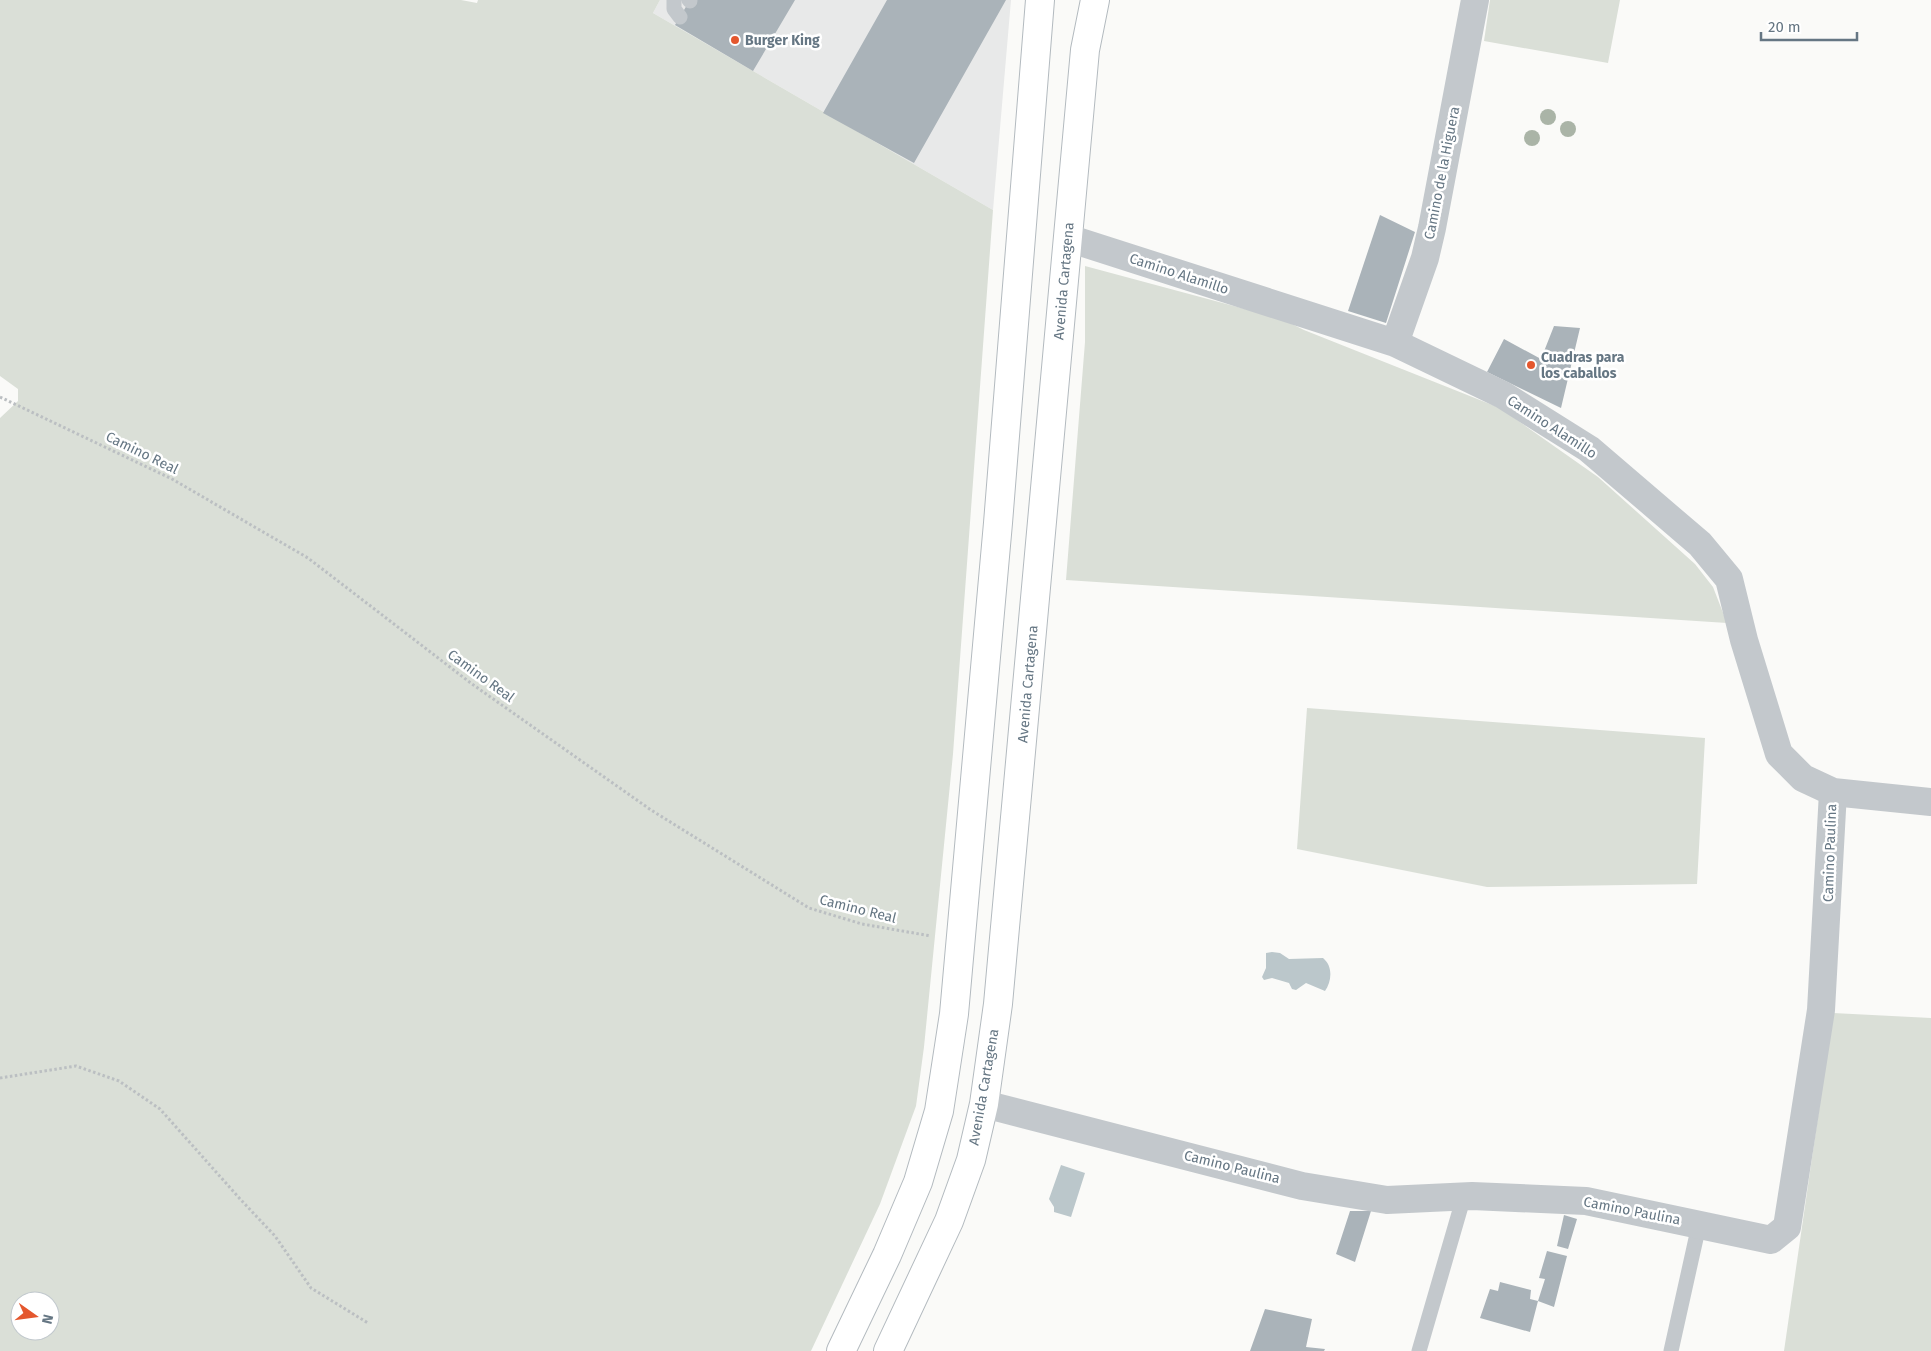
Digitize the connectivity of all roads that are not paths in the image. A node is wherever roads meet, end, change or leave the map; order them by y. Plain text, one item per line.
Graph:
1 (674, 0) edge
2 (1040, 0) edge
3 (1095, 0) edge
4 (1475, 0) edge
5 (680, 17) dead end
6 (1068, 238) junction
7 (1395, 343) junction
8 (1832, 792) junction
9 (1931, 802) edge
10 (984, 1104) junction
11 (1464, 1196) junction
12 (1699, 1225) junction
13 (841, 1351) edge
14 (888, 1351) edge
15 (1419, 1351) edge
16 (1671, 1351) edge

1 - 5 lane
2 - 13 main road
3 - 6 main road, Avenida Cartagena
4 - 7 street, Camino de la Higuera
6 - 7 street, Camino Alamillo
6 - 10 main road, Avenida Cartagena
7 - 8 street, Camino Alamillo
8 - 9 street, Camino Alamillo
8 - 12 street, Camino Paulina
10 - 11 street, Camino Paulina
10 - 14 main road, Avenida Cartagena
11 - 12 street, Camino Paulina
11 - 15 lane
12 - 16 lane

